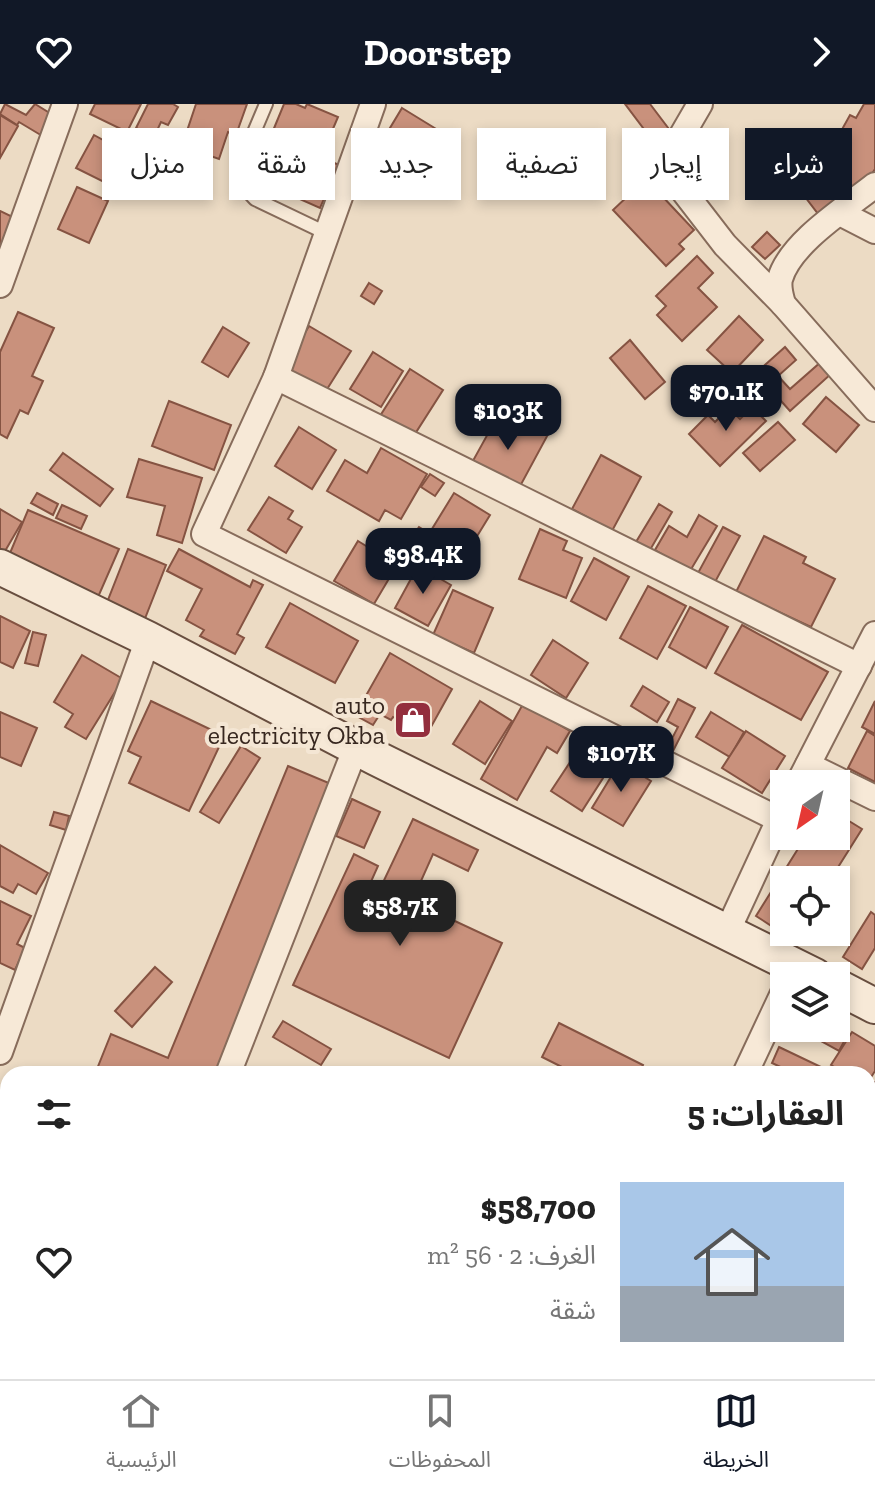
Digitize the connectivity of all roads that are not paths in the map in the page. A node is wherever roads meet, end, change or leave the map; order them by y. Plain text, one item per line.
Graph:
1 (65, 104) edge
2 (266, 104) edge
3 (373, 104) edge
4 (700, 104) edge
5 (875, 185) edge
6 (840, 213) junction
7 (875, 231) edge
8 (326, 233) junction
9 (0, 285) edge
10 (783, 304) junction
11 (276, 377) junction
12 (875, 409) edge
13 (0, 567) edge
14 (875, 634) edge
15 (148, 639) junction
16 (859, 666) junction
17 (356, 747) junction
18 (805, 770) edge
19 (850, 790) edge
20 (875, 798) edge
21 (770, 809) edge
22 (770, 838) edge
23 (727, 932) junction
24 (774, 962) edge
25 (850, 993) edge
26 (875, 1006) edge
27 (770, 1027) edge
28 (0, 1052) edge
29 (231, 1066) edge
30 (749, 1066) edge

1 - 9 street
2 - 8 lane
3 - 8 street
4 - 10 street
5 - 6 street
6 - 7 street
6 - 10 street
8 - 11 street
10 - 12 street
11 - 16 street
11 - 21 street
13 - 15 main road
14 - 16 street
15 - 17 main road
15 - 28 street
16 - 18 street
17 - 23 main road
17 - 29 street
19 - 20 street
22 - 23 street
23 - 24 main road
25 - 26 main road
27 - 30 street

